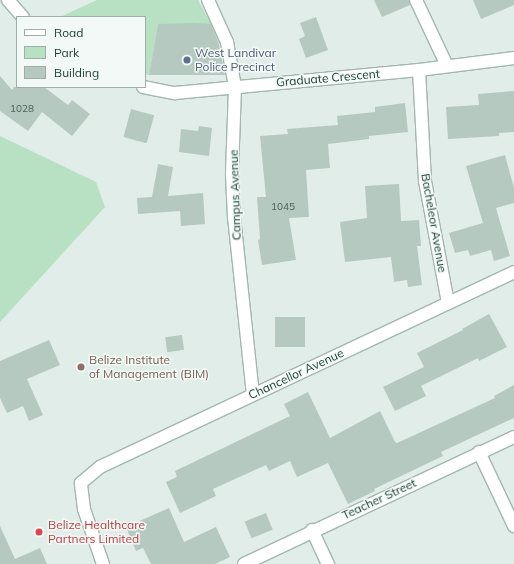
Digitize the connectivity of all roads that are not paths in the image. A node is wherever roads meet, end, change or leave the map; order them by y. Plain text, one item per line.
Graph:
1 (8, 0) edge
2 (208, 0) edge
3 (416, 0) edge
4 (22, 16) edge
5 (514, 58) edge
6 (447, 66) junction
7 (419, 70) junction
8 (234, 87) junction
9 (146, 88) edge
10 (514, 272) edge
11 (448, 303) junction
12 (253, 394) junction
13 (514, 436) edge
14 (479, 452) junction
15 (514, 526) edge
16 (312, 530) junction
17 (103, 564) edge
18 (244, 564) edge
19 (328, 564) edge

1 - 4 street
2 - 8 street, Campus Avenue
3 - 6 street
5 - 6 street, Graduate Crescent
6 - 7 street, Graduate Crescent
7 - 8 street, Graduate Crescent
7 - 11 street, Bacheleor Avenue
8 - 9 street, Graduate Crescent
8 - 12 street, Campus Avenue
10 - 11 street, Chancellor Avenue
11 - 12 street, Chancellor Avenue
12 - 17 street, Chancellor Avenue
13 - 14 street, Teacher Street
14 - 15 street
14 - 16 street, Teacher Street
16 - 18 street, Teacher Street
16 - 19 street

